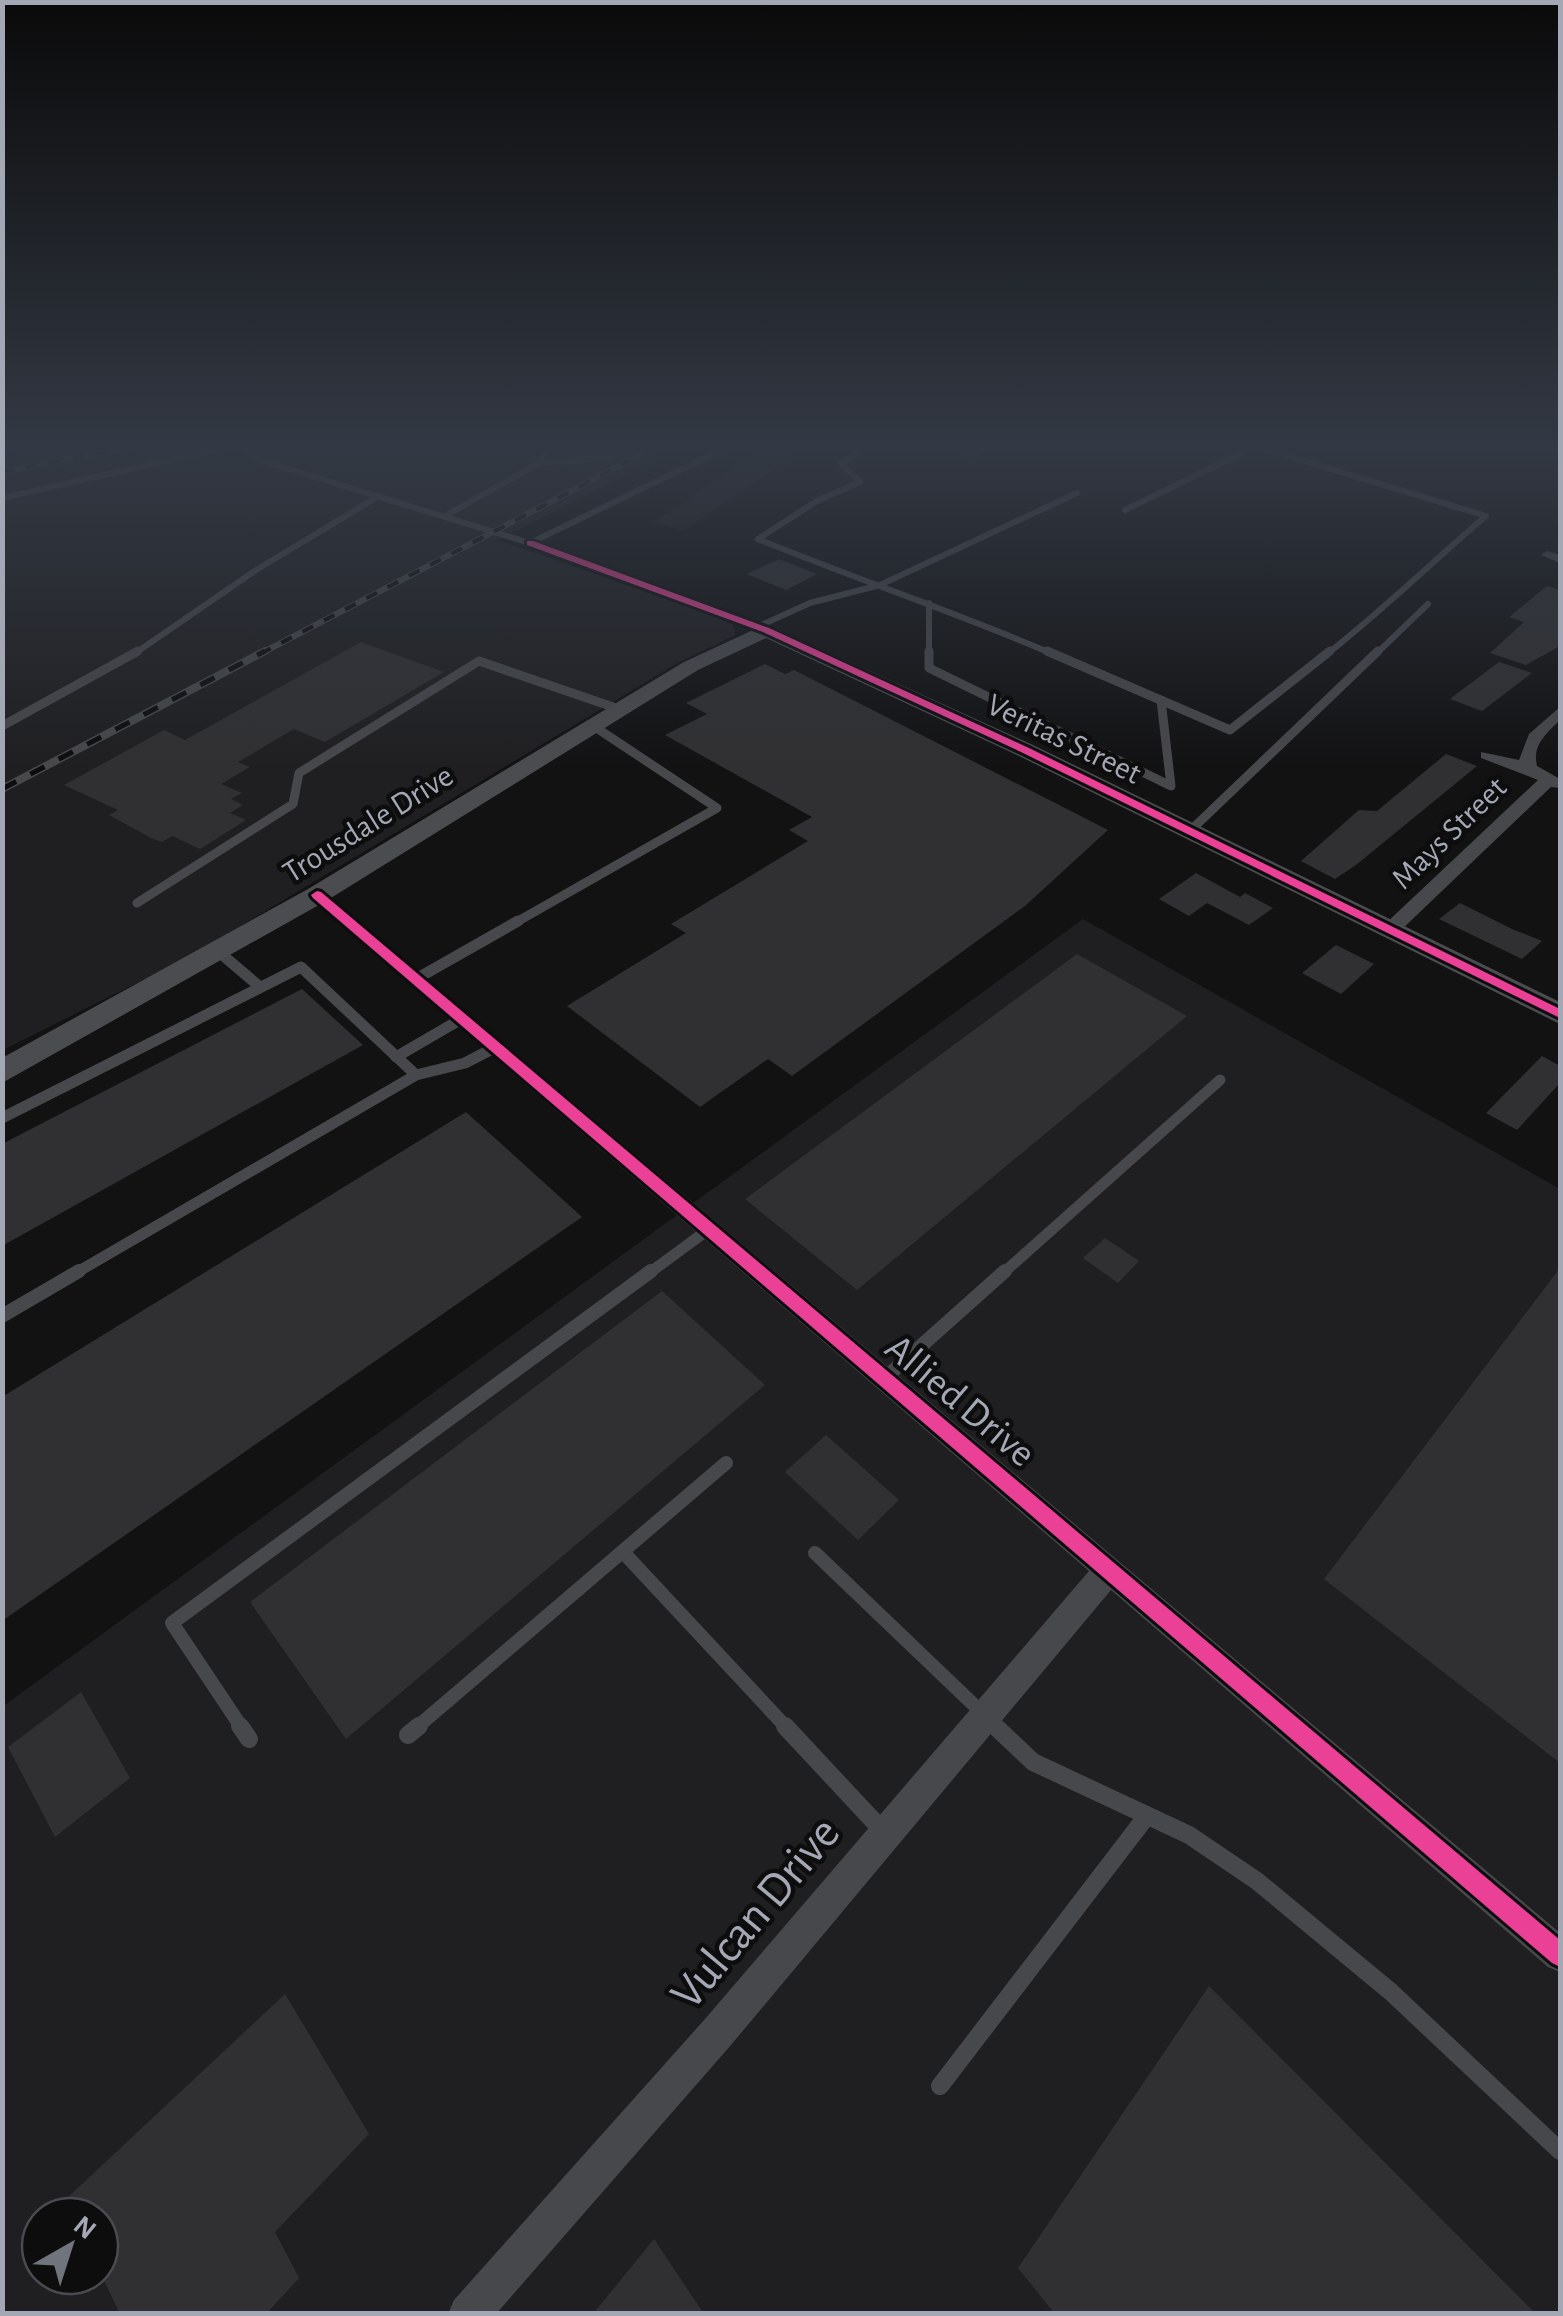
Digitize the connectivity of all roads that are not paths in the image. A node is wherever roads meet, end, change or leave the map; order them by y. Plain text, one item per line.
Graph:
1 (284, 553) edge
2 (557, 553) edge
3 (794, 553) edge
4 (947, 553) edge
5 (1442, 553) edge
6 (874, 587) junction
7 (929, 603) junction
8 (1428, 604) dead end
9 (761, 628) junction
10 (1160, 700) junction
11 (619, 708) junction
12 (1560, 712) edge
13 (592, 725) junction
14 (2, 726) edge
15 (1487, 755) dead end
16 (1530, 769) junction
17 (1554, 782) edge
18 (1190, 831) junction
19 (318, 895) junction
20 (137, 903) dead end
21 (1391, 929) junction
22 (219, 952) junction
23 (416, 979) junction
24 (260, 988) junction
25 (1560, 1014) edge
26 (463, 1018) junction
27 (496, 1047) junction
28 (396, 1056) junction
29 (2, 1072) edge
30 (416, 1075) junction
31 (1220, 1080) dead end
32 (2, 1118) edge
33 (709, 1229) junction
34 (2, 1316) edge
35 (884, 1380) junction
36 (726, 1463) dead end
37 (623, 1552) junction
38 (816, 1554) dead end
39 (1109, 1570) junction
40 (986, 1715) junction
41 (408, 1735) dead end
42 (249, 1739) dead end
43 (1146, 1816) junction
44 (886, 1834) junction
45 (1560, 1955) edge
46 (940, 2086) dead end
47 (1560, 2151) edge
48 (468, 2314) edge

1 - 14 lane
2 - 9 street, Veritas Street
3 - 6 lane
4 - 6 lane
5 - 10 lane
6 - 7 lane
6 - 9 lane
7 - 10 lane
7 - 10 lane
8 - 18 lane
9 - 11 street, Trousdale Drive
9 - 18 street, Veritas Street
11 - 13 street, Trousdale Drive
11 - 20 lane
12 - 16 street, Mays Street
13 - 19 street, Trousdale Drive
13 - 23 lane
15 - 16 street
16 - 17 street
17 - 21 street, Mays Street
18 - 21 street, Veritas Street
19 - 22 street, Trousdale Drive
19 - 23 street, Allied Drive
21 - 25 street, Veritas Street
22 - 24 lane
22 - 29 street, Trousdale Drive
23 - 26 street, Allied Drive
24 - 28 lane
24 - 32 lane
26 - 27 street, Allied Drive
26 - 28 lane
27 - 30 lane
27 - 33 street, Allied Drive
28 - 30 lane
30 - 34 lane
31 - 35 lane
33 - 35 street, Allied Drive
33 - 42 lane
35 - 39 street, Allied Drive
36 - 37 lane
37 - 41 lane
37 - 44 lane
38 - 40 lane
39 - 40 street, Vulcan Drive
39 - 45 street, Allied Drive
40 - 43 lane
40 - 44 street, Vulcan Drive
43 - 46 lane
43 - 47 lane
44 - 48 street, Vulcan Drive

